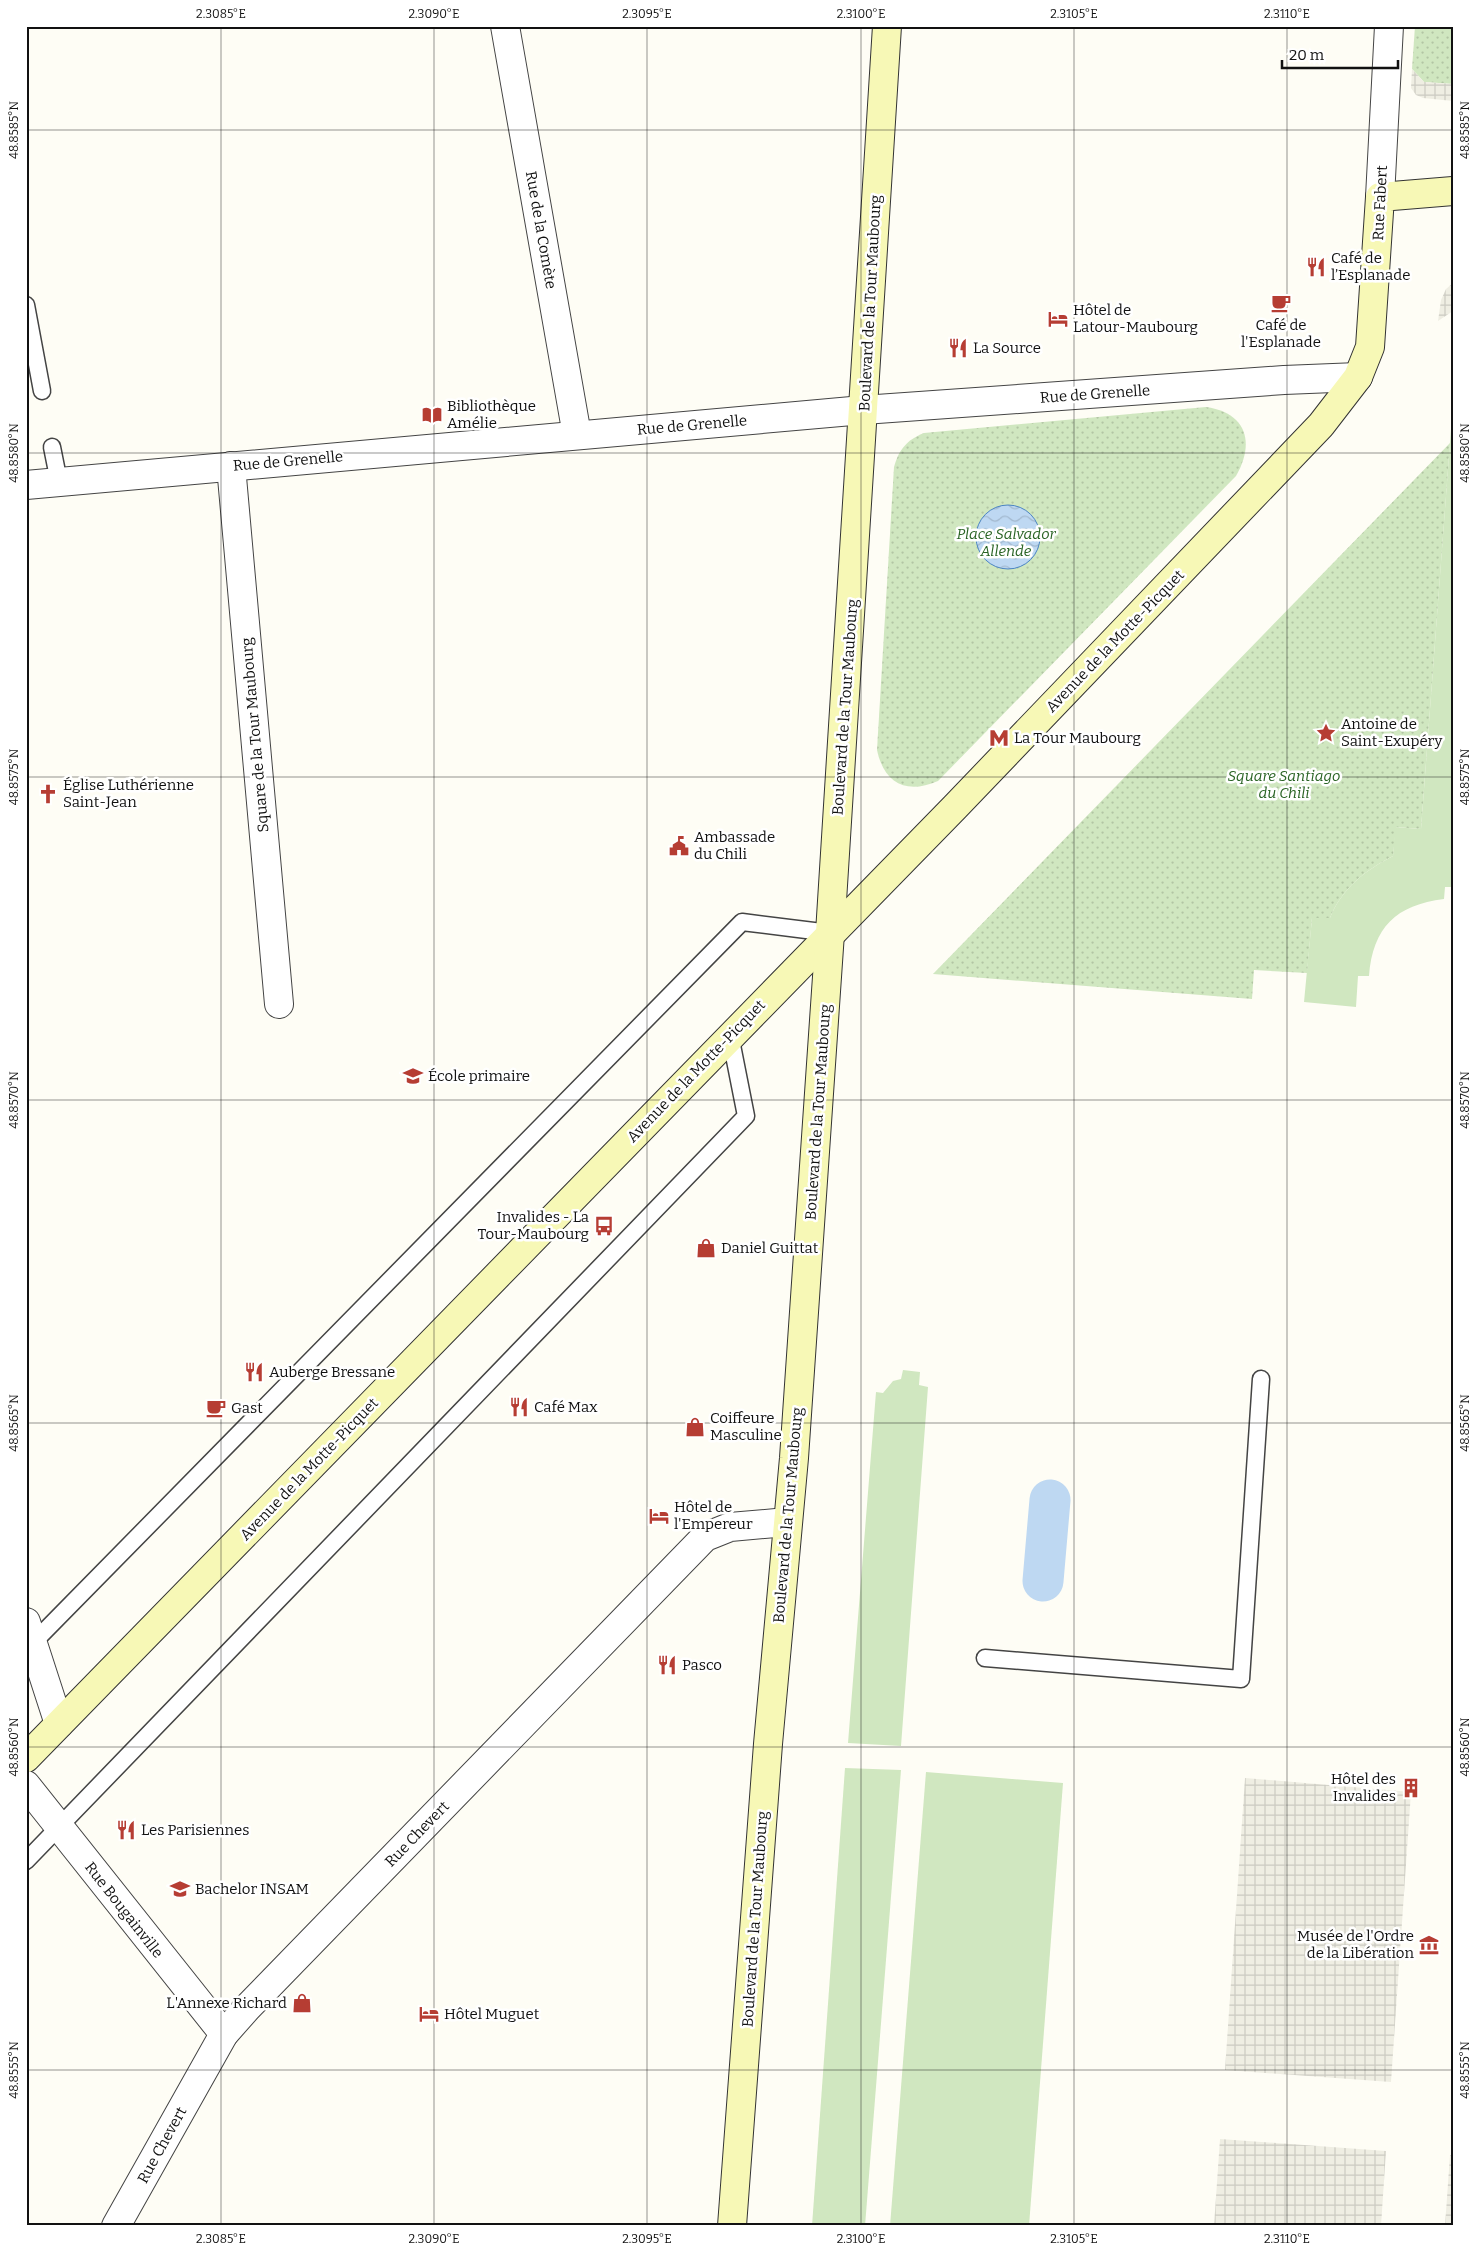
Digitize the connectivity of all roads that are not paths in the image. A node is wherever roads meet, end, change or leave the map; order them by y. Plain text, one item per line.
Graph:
1 (505, 26) edge
2 (887, 26) edge
3 (1389, 26) edge
4 (1453, 191) edge
5 (1380, 197) junction
6 (26, 305) edge
7 (1358, 377) junction
8 (42, 391) dead end
9 (863, 410) junction
10 (577, 435) junction
11 (52, 447) dead end
12 (231, 466) junction
13 (59, 482) junction
14 (26, 485) edge
15 (830, 933) junction
16 (279, 1004) dead end
17 (730, 1035) junction
18 (1261, 1379) dead end
19 (787, 1522) junction
20 (29, 1638) edge
21 (984, 1658) dead end
22 (60, 1724) junction
23 (26, 1758) edge
24 (26, 1785) edge
25 (60, 1826) junction
26 (26, 1861) edge
27 (224, 2034) junction
28 (116, 2226) edge
29 (732, 2226) edge

1 - 10 street, Rue de la Comète
2 - 9 street, Boulevard de la Tour Maubourg
3 - 5 street, Rue Fabert
4 - 5 street
5 - 7 street, Rue Fabert
6 - 8 lane
7 - 9 street, Rue de Grenelle
7 - 15 street, Avenue de la Motte-Picquet
9 - 10 street, Rue de Grenelle
9 - 15 street, Boulevard de la Tour Maubourg
10 - 12 street, Rue de Grenelle
11 - 13 lane
12 - 13 street, Rue de Grenelle
12 - 16 street, Square de la Tour Maubourg
13 - 14 street, Rue de Grenelle
15 - 17 street, Avenue de la Motte-Picquet
15 - 19 street, Boulevard de la Tour Maubourg
15 - 20 lane
17 - 22 street, Avenue de la Motte-Picquet
17 - 25 lane
18 - 21 lane
19 - 27 street, Rue Chevert
19 - 29 street, Boulevard de la Tour Maubourg
20 - 22 street
22 - 23 street, Avenue de la Motte-Picquet
24 - 25 street, Rue Bougainville
25 - 26 lane
25 - 27 street, Rue Bougainville
27 - 28 street, Rue Chevert

